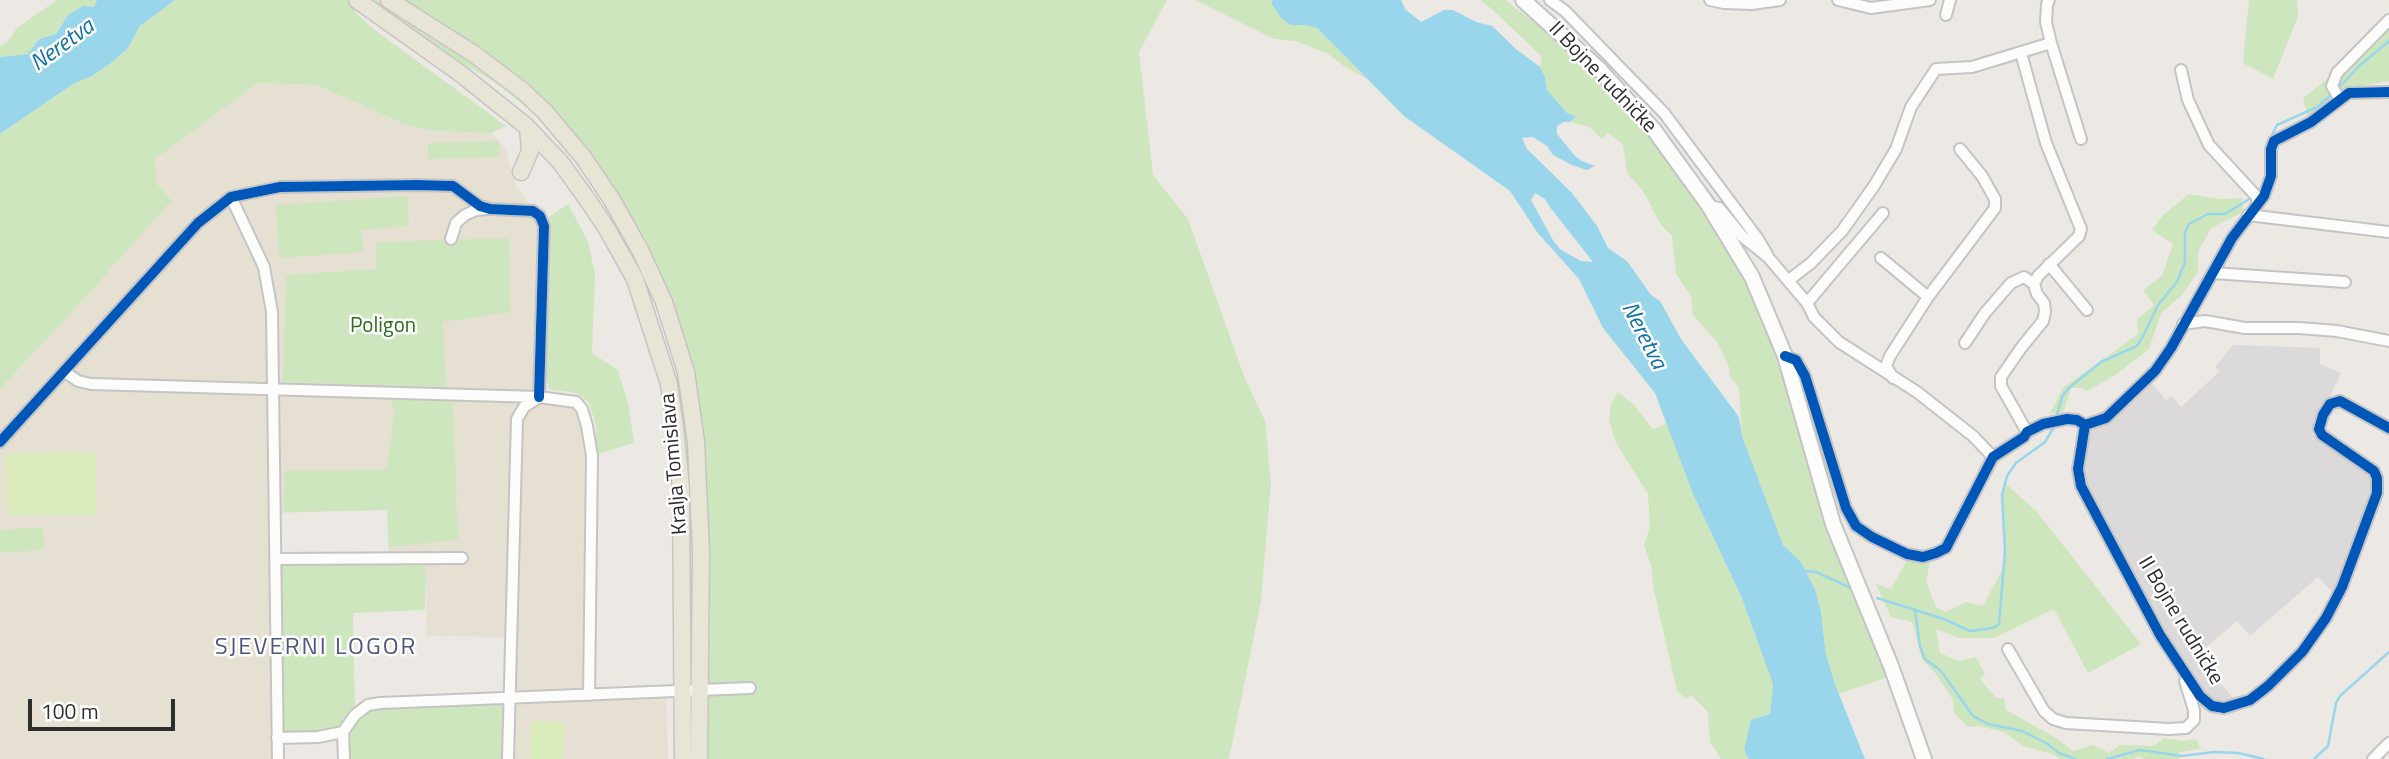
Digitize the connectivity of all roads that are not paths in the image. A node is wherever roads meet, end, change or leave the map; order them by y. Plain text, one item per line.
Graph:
1 (357, 0) edge
2 (389, 0) edge
3 (1523, 0) edge
4 (1550, 0) edge
5 (1710, 0) edge
6 (1780, 0) edge
7 (1838, 0) edge
8 (1928, 0) edge
9 (1950, 0) edge
10 (2049, 0) edge
11 (1946, 15) dead end
12 (2389, 20) edge
13 (2051, 43) junction
14 (2021, 53) junction
15 (2181, 70) dead end
16 (2389, 92) edge
17 (2336, 94) junction
18 (528, 128) junction
19 (2081, 139) dead end
20 (1687, 145) junction
21 (1959, 149) dead end
22 (1675, 161) junction
23 (521, 172) dead end
24 (232, 197) junction
25 (2257, 200) junction
26 (1709, 206) junction
27 (490, 209) junction
28 (1884, 213) dead end
29 (2248, 215) junction
30 (2389, 232) edge
31 (451, 239) dead end
32 (1768, 257) junction
33 (1881, 258) dead end
34 (2049, 264) junction
35 (2213, 273) junction
36 (1789, 280) junction
37 (2345, 282) dead end
38 (2034, 284) junction
39 (1928, 297) junction
40 (1807, 303) junction
41 (2087, 310) dead end
42 (2183, 324) junction
43 (2389, 341) edge
44 (1965, 343) dead end
45 (1784, 356) junction
46 (65, 372) junction
47 (1893, 378) junction
48 (274, 390) junction
49 (539, 397) junction
50 (2085, 425) junction
51 (2389, 428) edge
52 (2027, 432) junction
53 (0, 442) edge
54 (1993, 457) junction
55 (462, 558) dead end
56 (276, 559) junction
57 (2008, 649) dead end
58 (2186, 674) junction
59 (750, 688) dead end
60 (682, 690) junction
61 (700, 690) junction
62 (589, 695) junction
63 (510, 698) junction
64 (343, 732) junction
65 (277, 738) junction
66 (2389, 744) edge
67 (278, 759) edge
68 (344, 759) edge
69 (508, 759) edge
70 (683, 759) edge
71 (699, 759) edge
72 (1924, 759) edge
73 (2373, 759) edge

1 - 18 main road, Kralja Tomislava
2 - 61 main road, Kralja Tomislava
3 - 22 street, II Bojne rudničke
4 - 20 street, II Bojne rudničke
5 - 6 street
7 - 8 street
9 - 11 street
10 - 13 street
12 - 17 street
13 - 14 street
13 - 19 street
14 - 34 street
14 - 36 street
15 - 25 street
16 - 17 street
17 - 25 street
18 - 23 main road
18 - 60 main road, Kralja Tomislava
20 - 22 street
20 - 32 street, II Bojne rudničke
21 - 39 street
22 - 26 street, II Bojne rudničke
24 - 27 street
24 - 46 street
24 - 48 street
25 - 29 street
26 - 32 street, II Bojne rudničke
26 - 45 street, II Bojne rudničke
27 - 31 street
27 - 49 street
28 - 40 street
29 - 30 street
29 - 35 street
32 - 36 street
33 - 39 street
34 - 38 street
34 - 41 street
35 - 37 street
35 - 42 street
36 - 40 street
38 - 44 street
38 - 52 street
39 - 47 street
40 - 47 street
42 - 43 street
42 - 50 street
45 - 54 street, II Bojne rudničke
45 - 72 street, II Bojne rudničke
46 - 48 street
46 - 53 street
47 - 54 street
48 - 49 street
48 - 56 street
49 - 62 street
49 - 63 street
50 - 52 street, II Bojne rudničke
50 - 58 street, II Bojne rudničke
51 - 58 street, II Bojne rudničke
52 - 54 street, II Bojne rudničke
55 - 56 street
56 - 65 street
57 - 58 street, II Bojne rudničke
59 - 61 street
60 - 61 street
60 - 62 street
60 - 70 main road, Kralja Tomislava
61 - 71 main road, Kralja Tomislava
62 - 63 street
63 - 64 street
63 - 69 street
64 - 65 street
64 - 68 street
65 - 67 street
66 - 73 street

